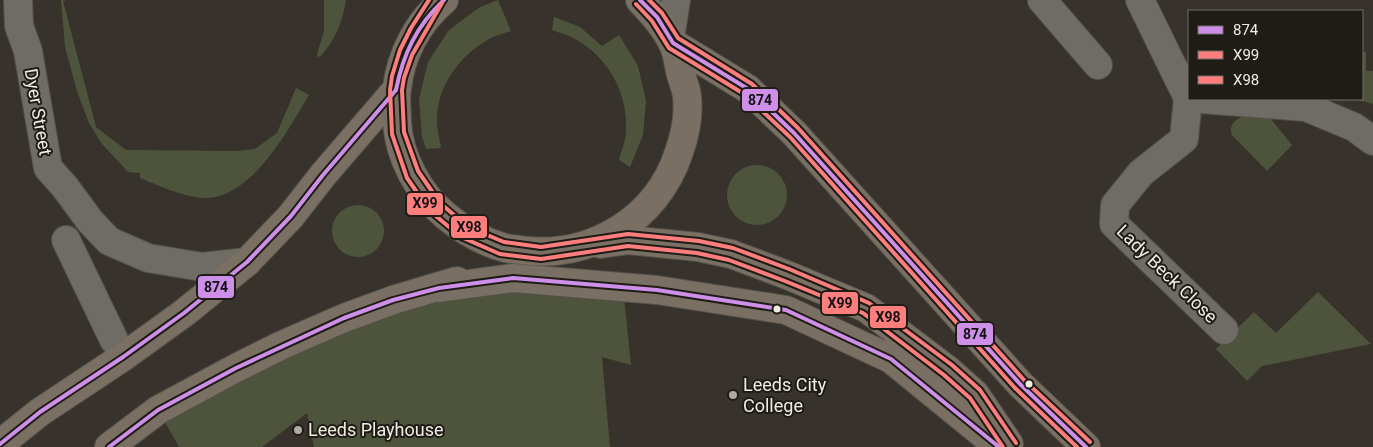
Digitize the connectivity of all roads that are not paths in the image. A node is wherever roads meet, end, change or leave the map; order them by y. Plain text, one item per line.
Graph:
1 (640, 0) edge
2 (676, 0) edge
3 (1042, 0) edge
4 (1140, 0) edge
5 (437, 4) edge
6 (18, 13) edge
7 (671, 40) junction
8 (1098, 65) dead end
9 (1188, 89) edge
10 (396, 90) junction
11 (1193, 100) edge
12 (1218, 100) edge
13 (1373, 141) edge
14 (66, 240) dead end
15 (584, 247) junction
16 (541, 253) junction
17 (247, 262) junction
18 (439, 288) junction
19 (1224, 330) dead end
20 (114, 340) dead end
21 (0, 444) edge
22 (110, 447) edge
23 (999, 447) edge
24 (1012, 447) edge
25 (1086, 447) edge

1 - 7 highway
2 - 7 street
3 - 8 street
4 - 9 street
5 - 10 highway
6 - 17 street, Dyer Street
7 - 15 highway
7 - 25 highway
10 - 16 highway
10 - 17 highway
11 - 19 street, Lady Beck Close
12 - 13 street
14 - 20 street
15 - 16 highway
15 - 24 highway
16 - 18 highway
17 - 21 highway
18 - 22 highway
18 - 23 highway

